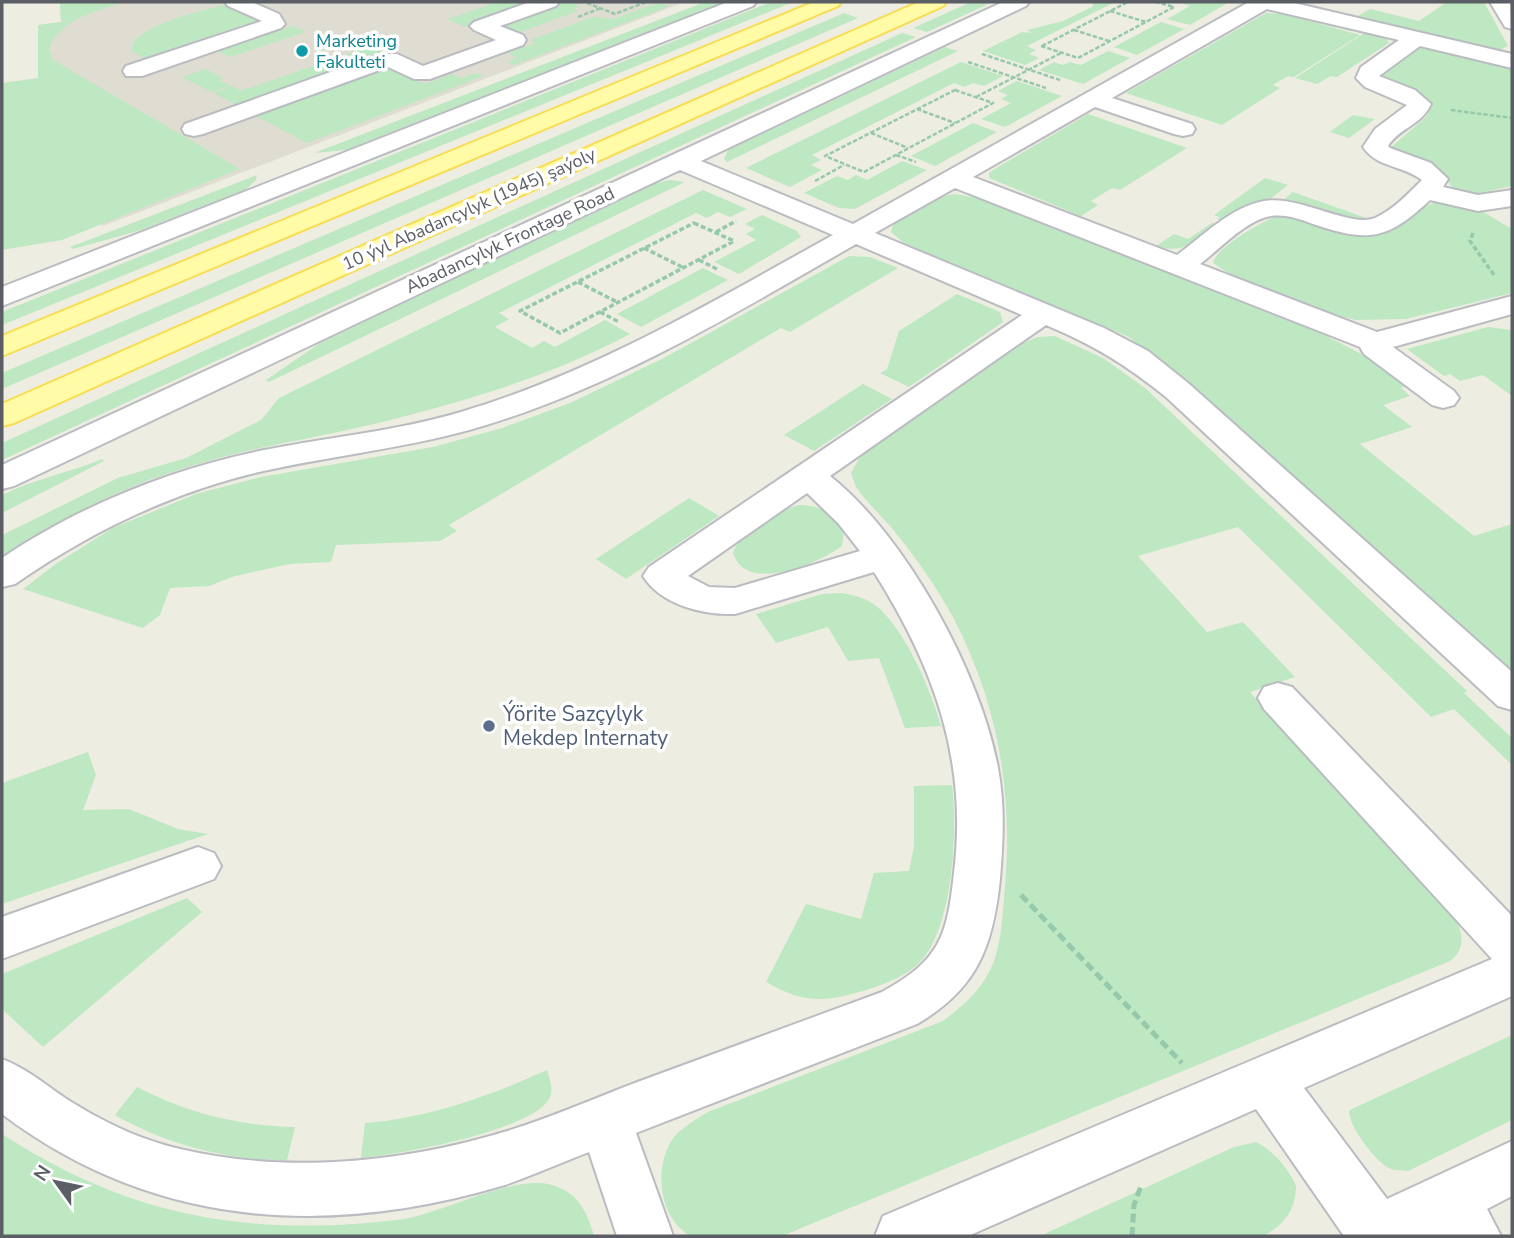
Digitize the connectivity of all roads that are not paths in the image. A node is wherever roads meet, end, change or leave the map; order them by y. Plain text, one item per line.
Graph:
1 (235, 2) edge
2 (549, 2) edge
3 (746, 2) edge
4 (831, 2) edge
5 (936, 2) edge
6 (1019, 2) edge
7 (1264, 2) edge
8 (1500, 2) edge
9 (1512, 23) edge
10 (1417, 38) junction
11 (1512, 61) edge
12 (134, 71) dead end
13 (1093, 99) junction
14 (194, 129) dead end
15 (1183, 129) dead end
16 (680, 160) junction
17 (953, 178) junction
18 (1425, 191) junction
19 (1512, 198) edge
20 (854, 234) junction
21 (1180, 266) junction
22 (2, 298) edge
23 (1508, 310) edge
24 (1044, 314) junction
25 (1375, 342) junction
26 (2, 347) edge
27 (1443, 398) dead end
28 (2, 416) edge
29 (808, 476) junction
30 (2, 478) edge
31 (883, 556) junction
32 (2, 575) edge
33 (1512, 695) edge
34 (1278, 698) dead end
35 (198, 866) dead end
36 (2, 939) edge
37 (1512, 948) edge
38 (1512, 973) edge
39 (1266, 1079) junction
40 (2, 1083) edge
41 (605, 1120) junction
42 (1512, 1168) edge
43 (1459, 1218) edge
44 (1375, 1235) edge
45 (645, 1236) edge
46 (903, 1236) edge

1 - 12 street
2 - 14 street
3 - 22 street
4 - 26 main road
5 - 28 main road, 10 ýyl Abadançylyk (1945) şaýoly
6 - 16 street, Abadancylyk Frontage Road
7 - 10 street
7 - 13 street
8 - 9 street
10 - 11 street
10 - 18 street
13 - 15 street
13 - 17 street
16 - 20 street
16 - 30 street, Abadancylyk Frontage Road
17 - 20 street
17 - 21 street
18 - 19 street
18 - 21 street
20 - 24 street
20 - 32 street
21 - 25 street
23 - 25 street
24 - 29 street
24 - 33 street
25 - 27 street
29 - 31 street
29 - 31 street
31 - 41 street
34 - 37 street
35 - 36 street
38 - 39 street
39 - 44 street
39 - 46 street
40 - 41 street
41 - 45 street
42 - 43 street
43 - 44 street

